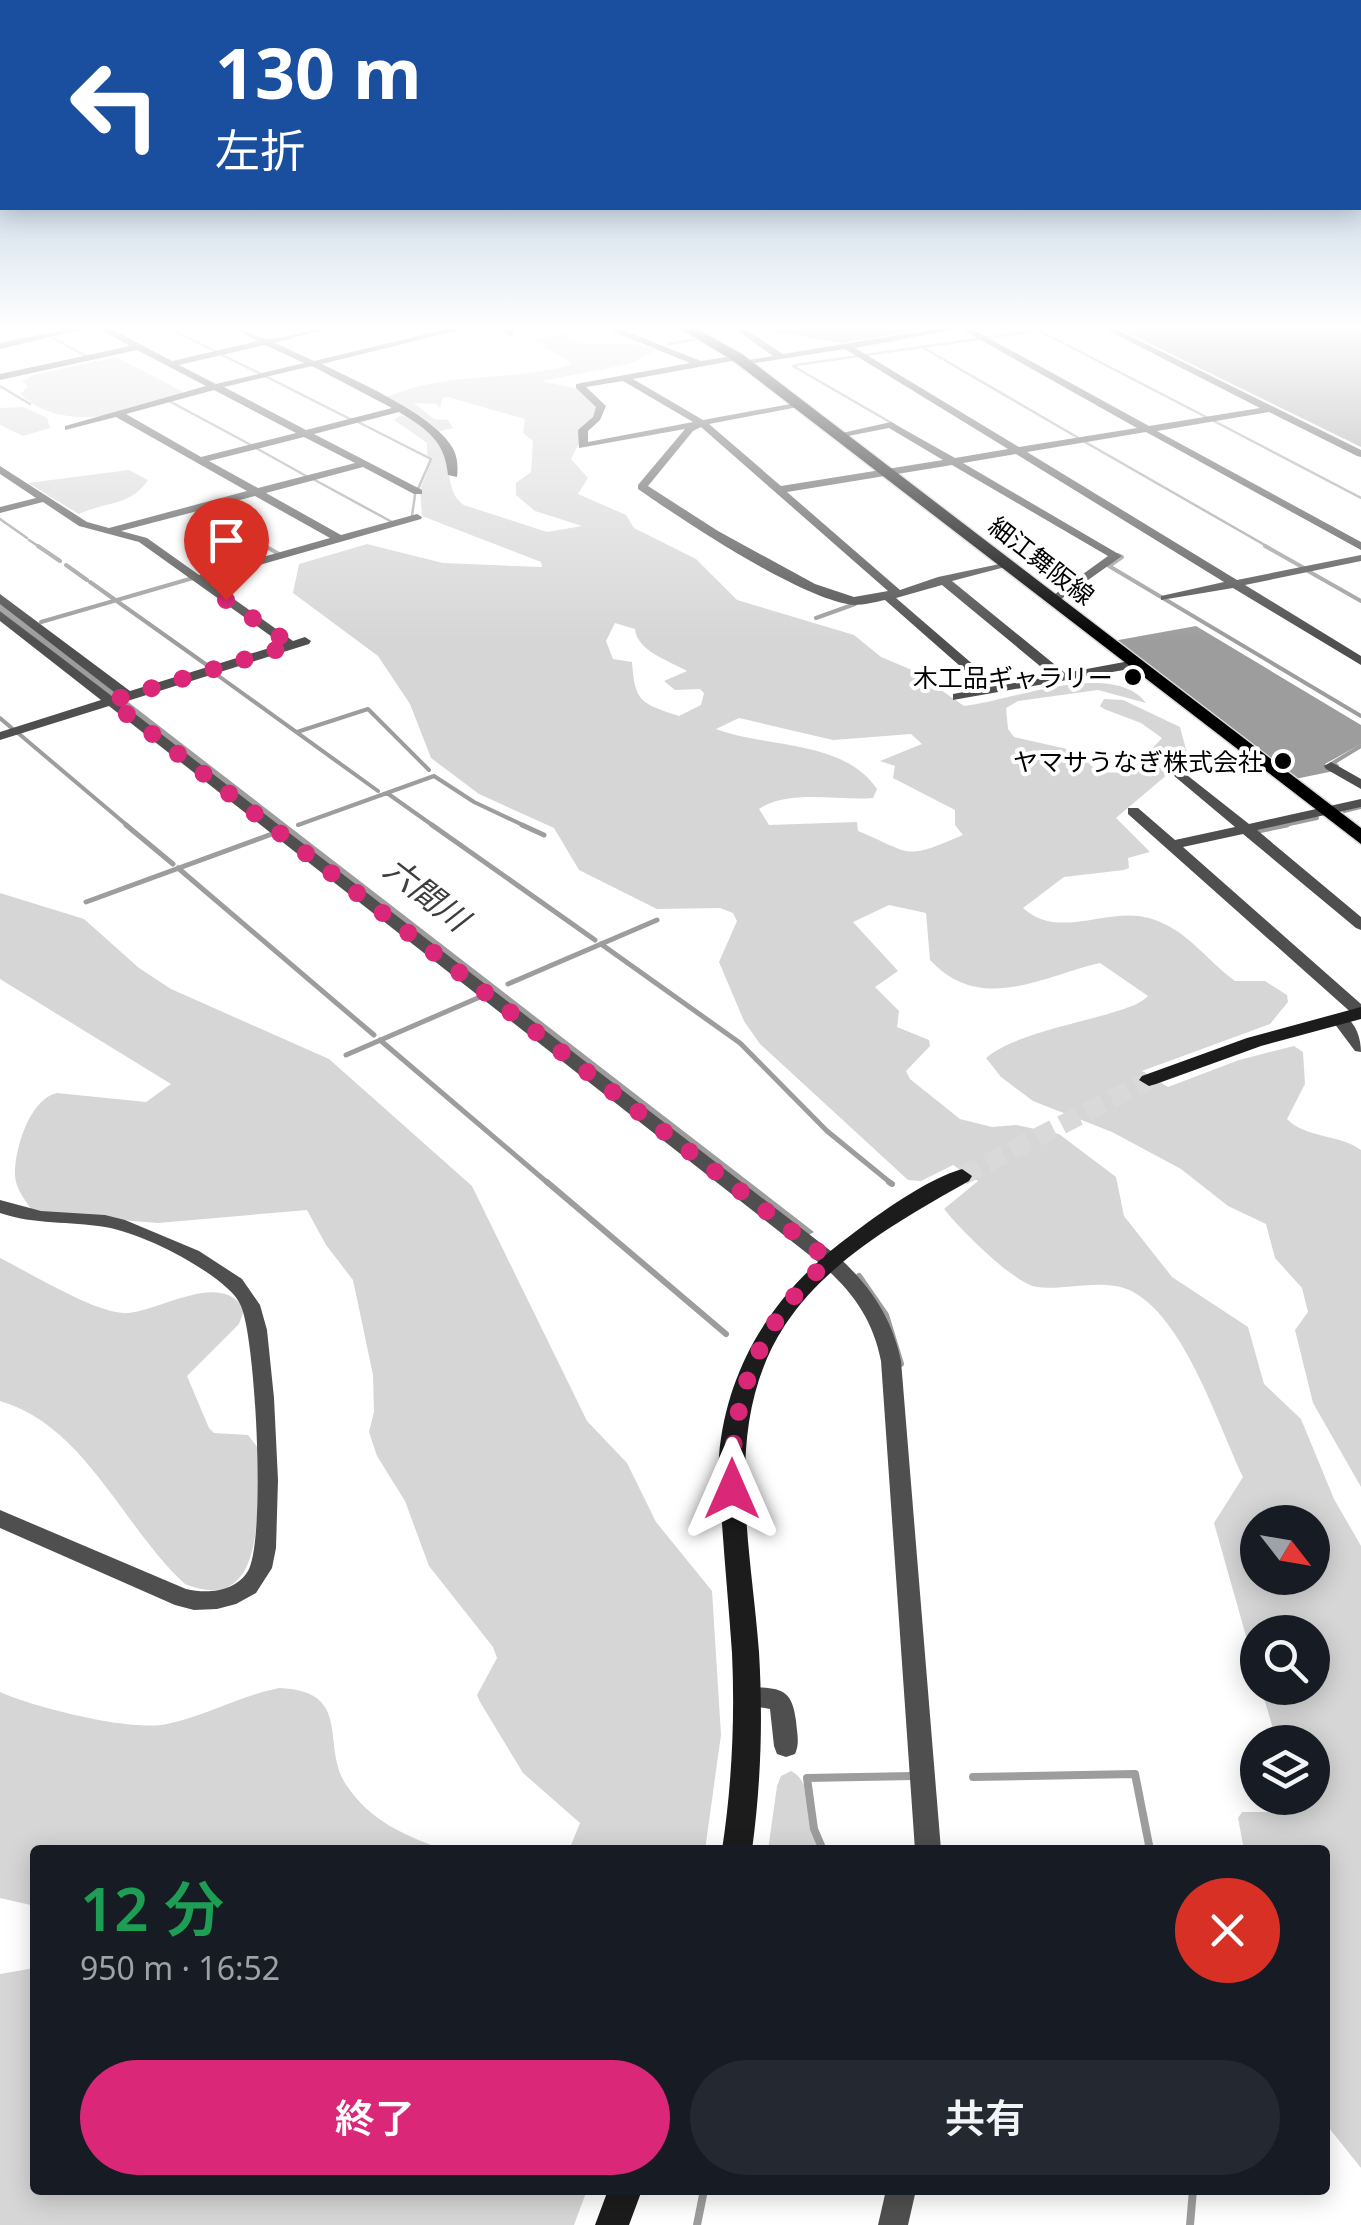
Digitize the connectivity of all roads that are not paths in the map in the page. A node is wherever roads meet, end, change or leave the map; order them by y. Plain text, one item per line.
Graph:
1 (152, 433) edge
2 (309, 433) edge
3 (429, 433) edge
4 (584, 433) edge
5 (651, 433) edge
6 (687, 433) edge
7 (713, 433) edge
8 (835, 433) edge
9 (849, 433) edge
10 (905, 433) edge
11 (987, 433) edge
12 (1131, 433) edge
13 (1153, 433) edge
14 (1318, 433) edge
15 (305, 434) junction
16 (838, 435) junction
17 (1018, 452) junction
18 (1361, 454) edge
19 (200, 460) junction
20 (955, 462) junction
21 (363, 464) junction
22 (0, 469) edge
23 (888, 474) junction
24 (453, 475) dead end
25 (779, 490) junction
26 (256, 492) junction
27 (418, 492) dead end
28 (44, 499) junction
29 (0, 510) edge
30 (417, 517) dead end
31 (108, 532) junction
32 (340, 539) junction
33 (1361, 546) edge
34 (1361, 558) edge
35 (1005, 564) junction
36 (200, 578) junction
37 (942, 579) junction
38 (1234, 584) junction
39 (890, 592) junction
40 (0, 598) edge
41 (1165, 598) dead end
42 (1053, 600) junction
43 (0, 615) edge
44 (1361, 661) edge
45 (1136, 664) junction
46 (1063, 678) junction
47 (995, 690) junction
48 (958, 697) dead end
49 (121, 698) junction
50 (0, 736) edge
51 (1331, 766) dead end
52 (1178, 772) dead end
53 (1361, 784) edge
54 (1361, 804) edge
55 (1132, 810) dead end
56 (1326, 812) junction
57 (1246, 829) junction
58 (1361, 838) edge
59 (1172, 845) junction
60 (1361, 925) edge
61 (1361, 1013) edge
62 (1339, 1019) junction
63 (1361, 1046) edge
64 (1150, 1080) tunnel mouth
65 (962, 1176) tunnel mouth
66 (0, 1206) edge
67 (829, 1260) junction
68 (0, 1519) edge
69 (750, 1698) junction
70 (786, 1746) dead end
71 (737, 1845) edge
72 (928, 1845) edge
73 (623, 2195) edge
74 (899, 2195) edge
75 (612, 2225) edge
76 (893, 2225) edge

1 - 19 street
2 - 15 street
3 - 24 street
4 - 5 street
6 - 39 street
7 - 25 street
8 - 16 main road, 細江舞阪線
9 - 16 street
10 - 20 street
11 - 17 street
12 - 17 street
13 - 33 street
14 - 18 street
15 - 19 street
15 - 21 street
16 - 23 main road, 細江舞阪線
17 - 20 street
17 - 38 street
19 - 26 street
20 - 23 street
20 - 42 street
21 - 26 street
21 - 27 street
22 - 28 street
23 - 25 street
23 - 35 main road, 細江舞阪線
25 - 39 street
26 - 31 street
26 - 32 street
28 - 29 street
28 - 31 street
30 - 32 street
31 - 36 street
32 - 36 street
34 - 38 street
35 - 37 street
35 - 42 main road, 細江舞阪線
36 - 49 street
37 - 39 street
37 - 46 street
38 - 41 street
38 - 44 street
39 - 47 street
40 - 49 street
42 - 45 main road, 細江舞阪線
43 - 49 street
45 - 46 street
45 - 56 main road, 細江舞阪線
46 - 47 street
47 - 48 street
49 - 50 street
49 - 67 street
51 - 53 street
52 - 57 street
54 - 56 street
55 - 59 street
56 - 57 street
56 - 58 main road, 細江舞阪線
57 - 59 street
57 - 60 street
59 - 61 street
61 - 62 street
62 - 63 street
62 - 64 street
65 - 67 street
66 - 68 street
67 - 69 street
67 - 72 street
69 - 70 street
69 - 71 street
73 - 75 street
74 - 76 street

